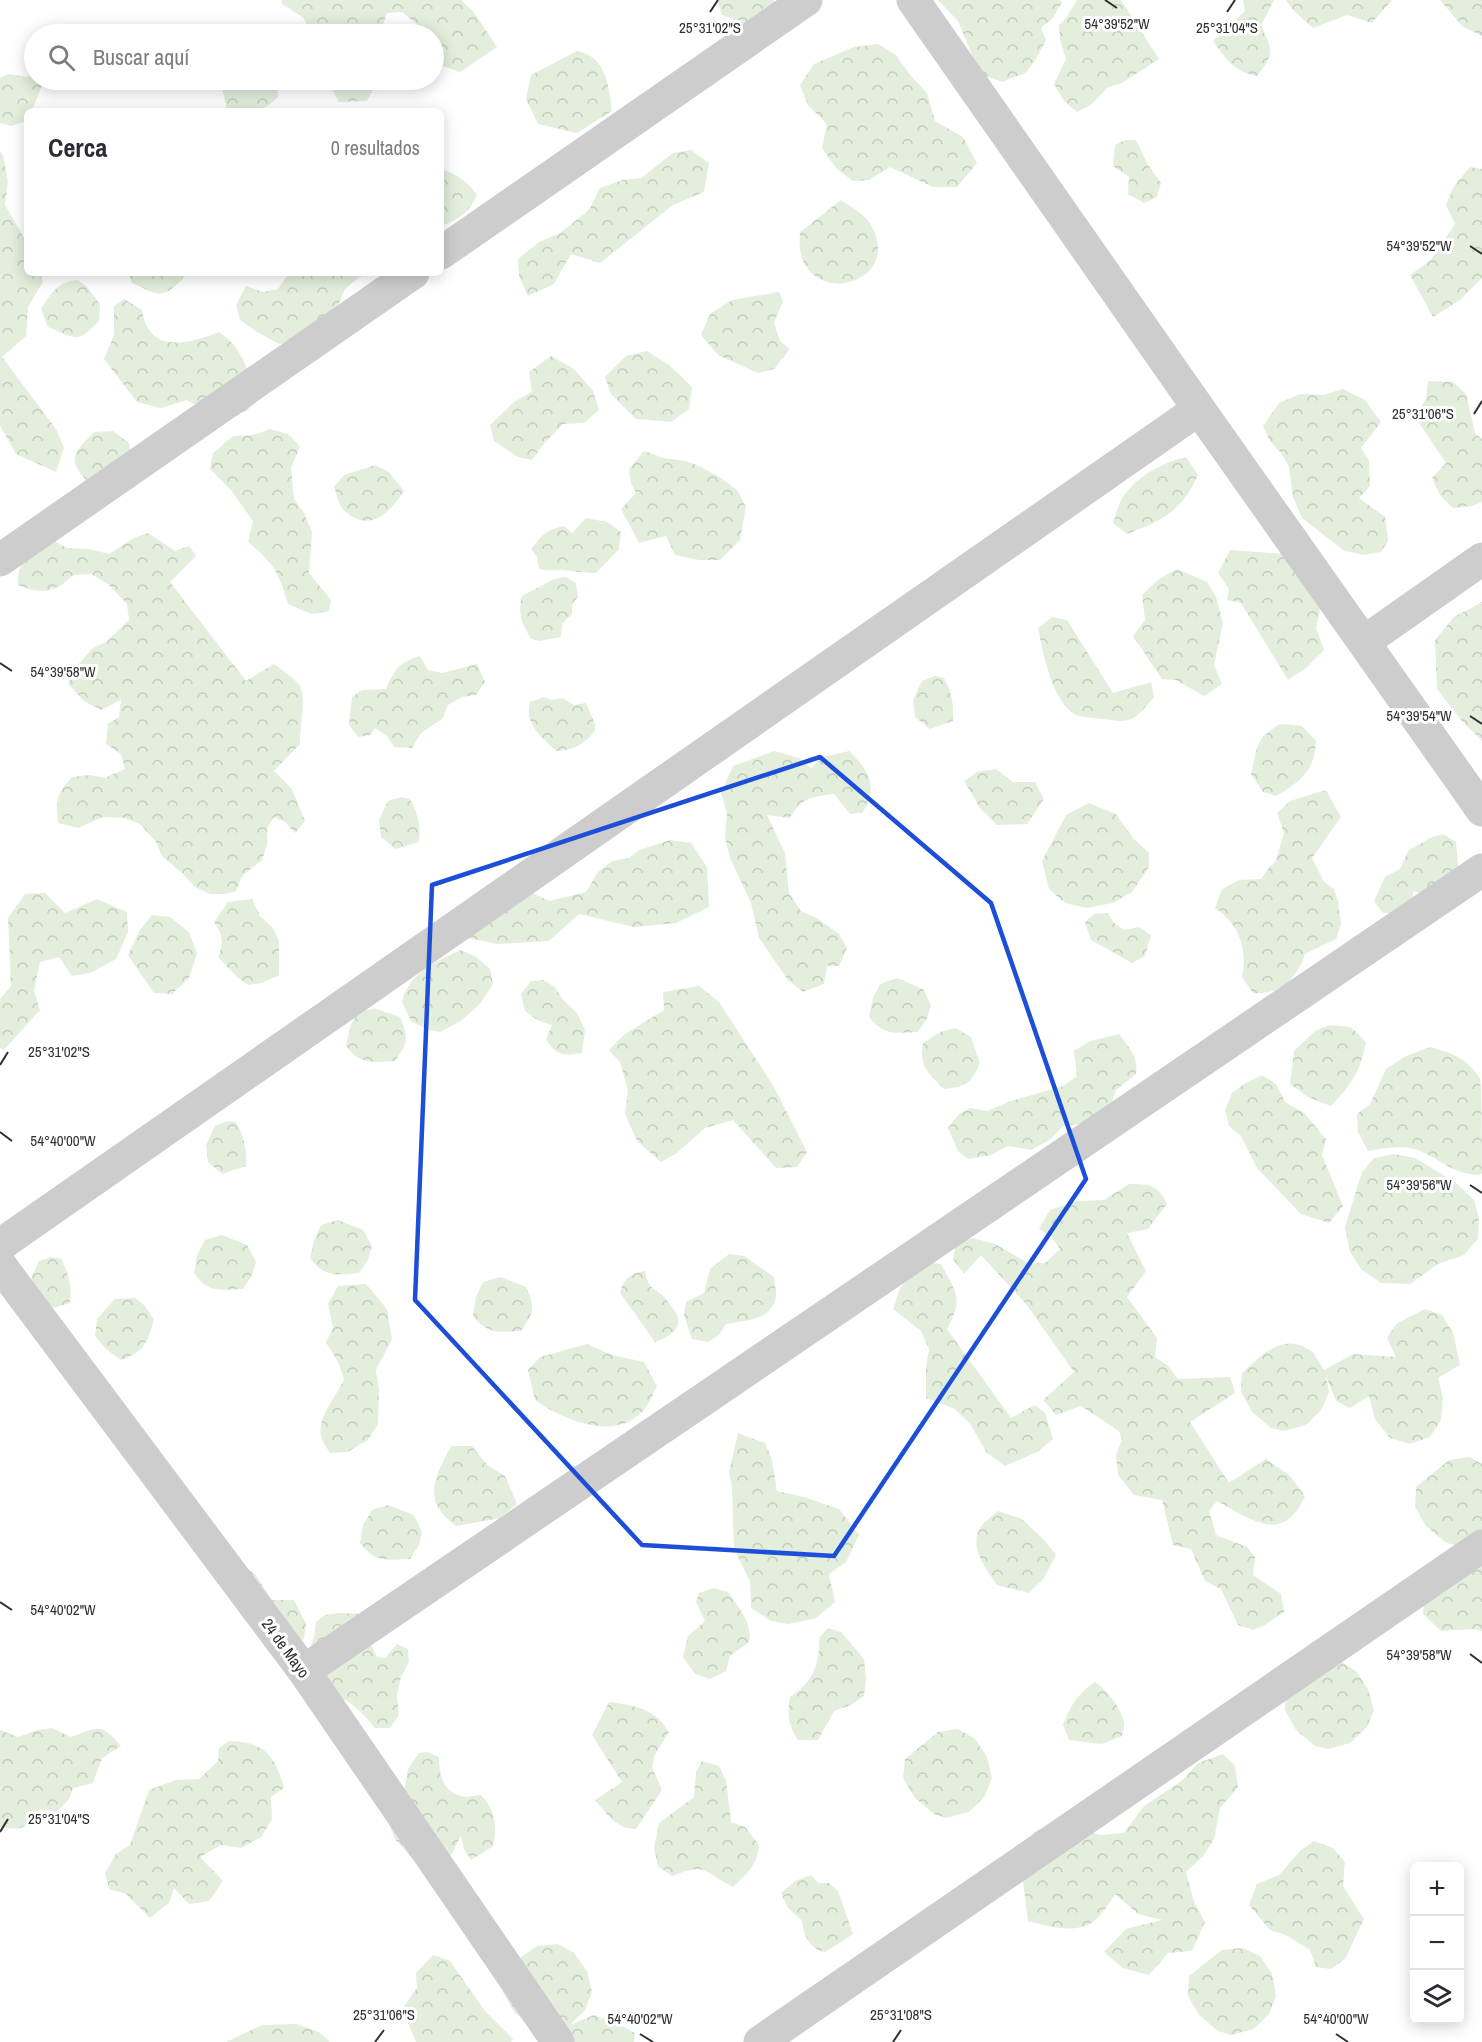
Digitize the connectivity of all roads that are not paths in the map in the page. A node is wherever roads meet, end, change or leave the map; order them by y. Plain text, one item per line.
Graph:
1 (806, 0) edge
2 (913, 0) edge
3 (444, 252) edge
4 (409, 276) edge
5 (1199, 410) junction
6 (1482, 559) edge
7 (0, 560) edge
8 (1364, 642) junction
9 (1482, 810) edge
10 (1482, 870) edge
11 (0, 1245) edge
12 (0, 1265) edge
13 (1482, 1546) edge
14 (304, 1671) junction
15 (558, 2042) edge
16 (760, 2042) edge

1 - 3 street
2 - 5 street
4 - 7 street
5 - 8 street
5 - 11 street
6 - 8 street
8 - 9 street
10 - 14 street
12 - 14 street, 24 de Mayo
13 - 16 street
14 - 15 street, 24 de Mayo

